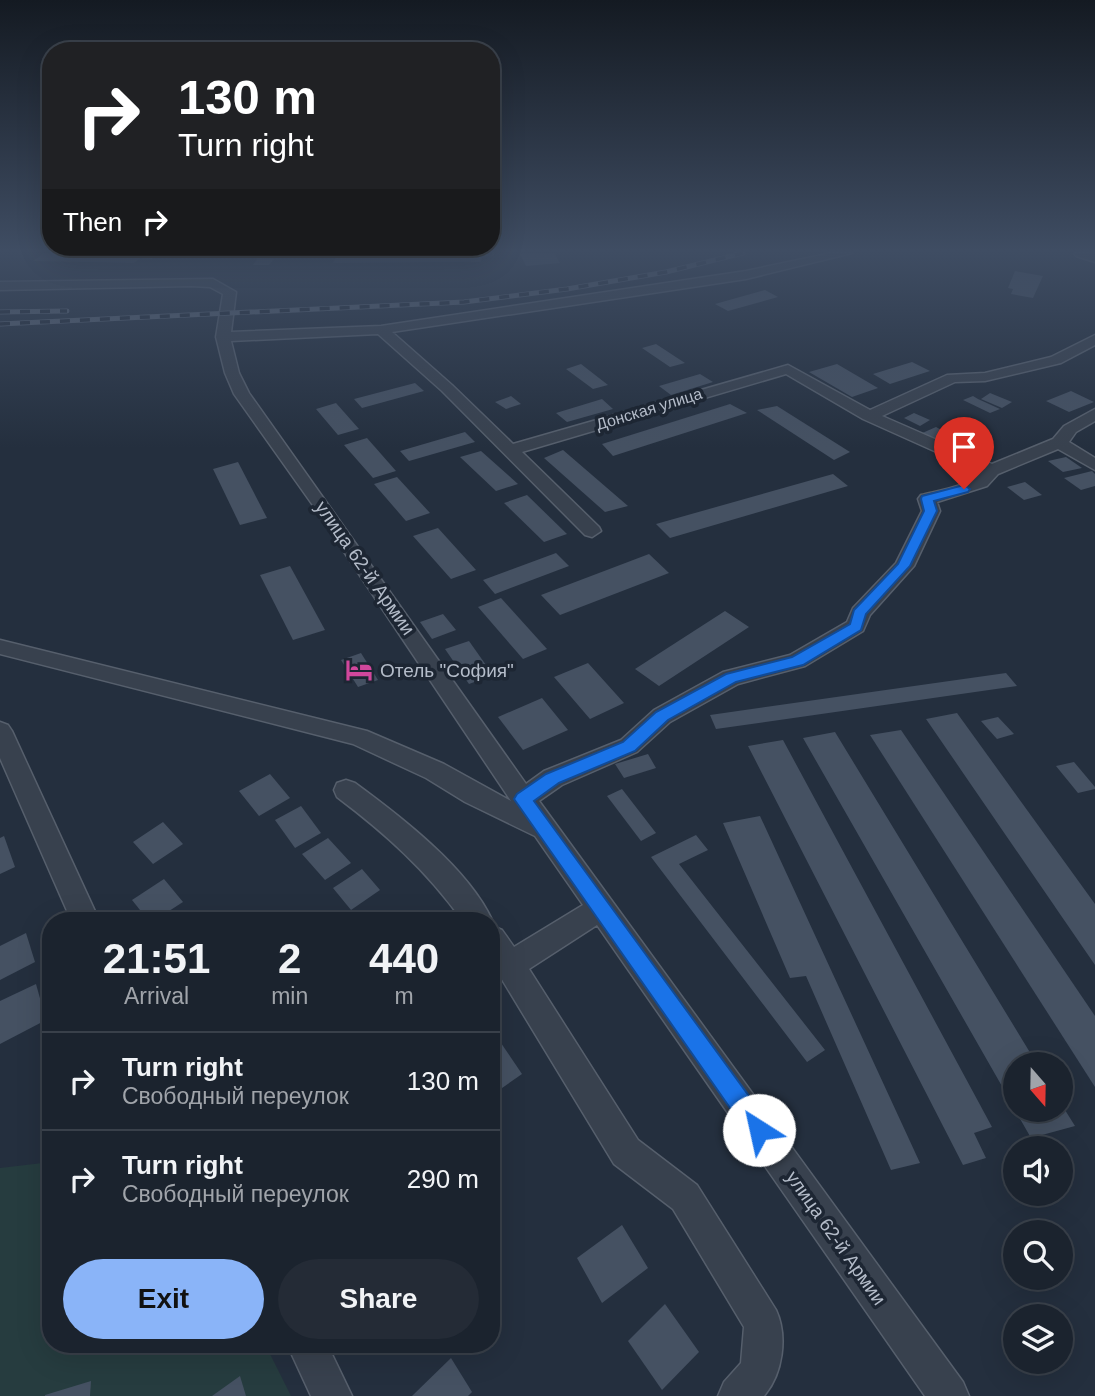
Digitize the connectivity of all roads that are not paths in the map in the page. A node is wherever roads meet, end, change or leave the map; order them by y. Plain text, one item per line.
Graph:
1 (227, 318) edge
2 (460, 318) edge
3 (226, 324) junction
4 (382, 330) junction
5 (1095, 339) edge
6 (1095, 414) edge
7 (869, 416) junction
8 (1059, 443) junction
9 (511, 450) junction
10 (1095, 465) edge
11 (992, 470) junction
12 (592, 531) dead end
13 (0, 647) edge
14 (0, 731) edge
15 (346, 790) dead end
16 (523, 799) junction
17 (546, 830) junction
18 (601, 908) junction
19 (81, 912) edge
20 (472, 912) edge
21 (501, 952) edge
22 (310, 1353) edge
23 (332, 1396) edge
24 (738, 1396) edge
25 (949, 1396) edge

1 - 3 street, улица 62-й Армии
2 - 4 street
3 - 4 street
3 - 16 street, улица 62-й Армии
4 - 9 street
5 - 7 street
6 - 8 street
7 - 9 street, Донская улица
7 - 11 street
8 - 10 street
8 - 11 street
9 - 12 street
11 - 16 street
13 - 17 street
14 - 19 street
15 - 20 street
16 - 17 street, улица 62-й Армии
17 - 18 street, улица 62-й Армии
18 - 21 street
18 - 25 street, улица 62-й Армии
21 - 24 street
22 - 23 street

